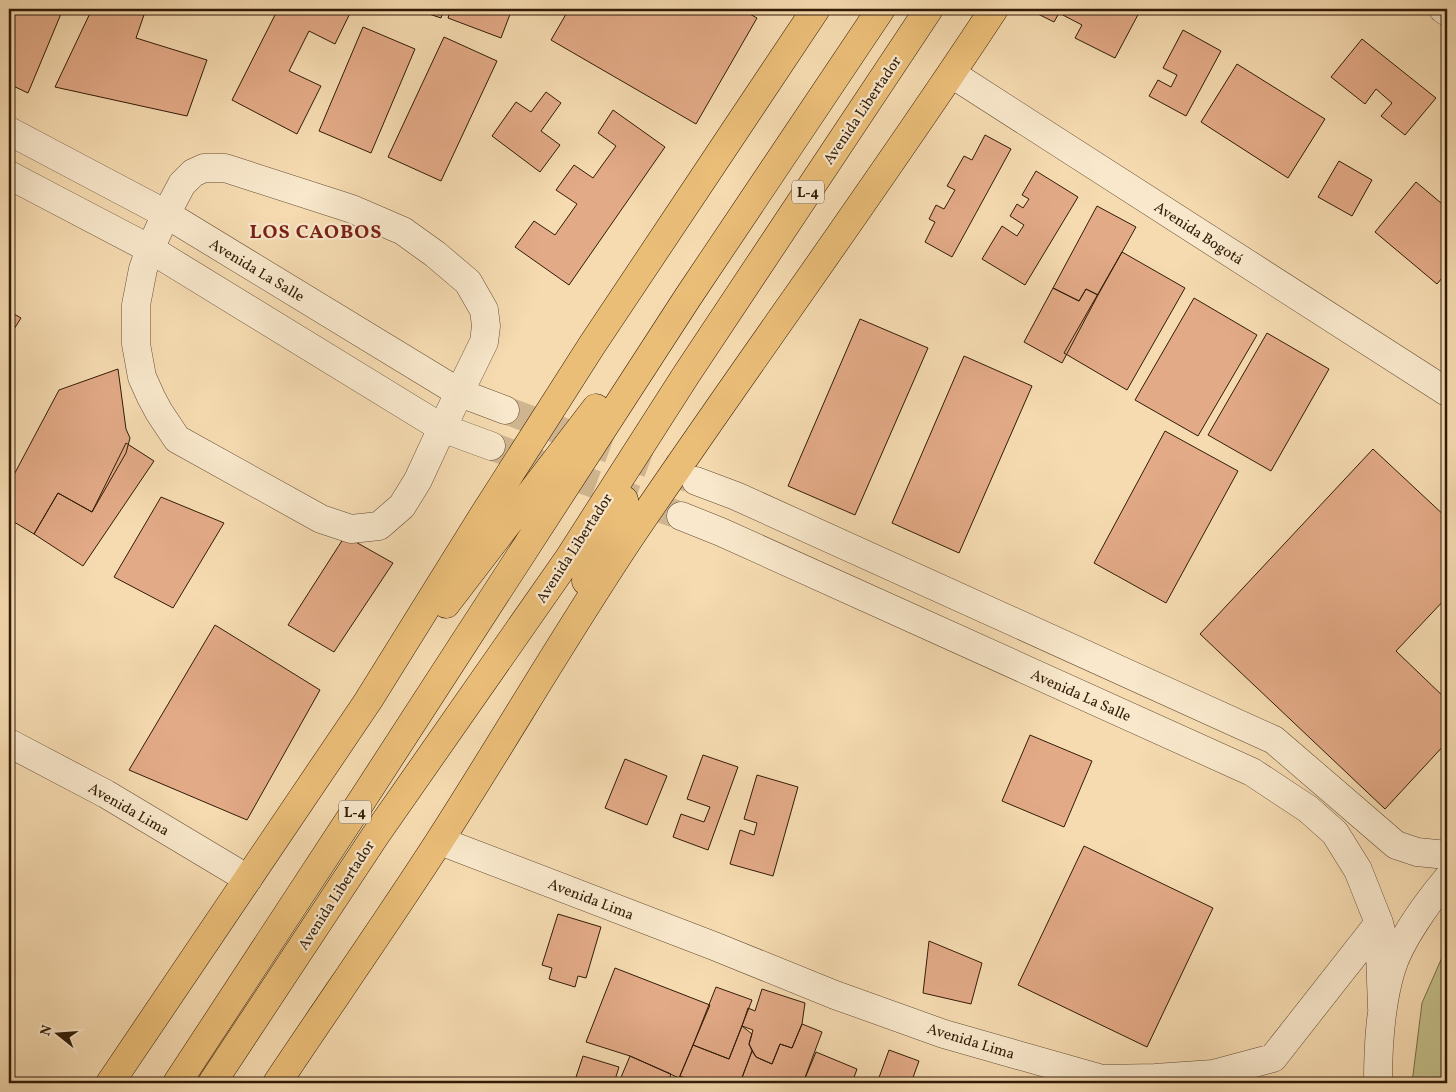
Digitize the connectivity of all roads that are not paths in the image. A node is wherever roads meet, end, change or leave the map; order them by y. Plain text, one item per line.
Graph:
1 (816, 9) edge
2 (881, 9) edge
3 (929, 9) edge
4 (994, 9) edge
5 (1443, 9) edge
6 (1447, 12) edge
7 (952, 74) junction
8 (9, 131) edge
9 (9, 174) edge
10 (166, 214) junction
11 (150, 249) junction
12 (688, 297) junction
13 (686, 375) junction
14 (1447, 392) edge
15 (460, 393) junction
16 (505, 410) tunnel mouth
17 (442, 428) junction
18 (491, 446) tunnel mouth
19 (696, 481) tunnel mouth
20 (681, 516) tunnel mouth
21 (567, 635) junction
22 (368, 701) junction
23 (9, 743) edge
24 (440, 840) junction
25 (1447, 855) edge
26 (248, 878) junction
27 (1447, 879) edge
28 (1378, 923) junction
29 (1392, 968) junction
30 (1382, 1008) junction
31 (110, 1083) edge
32 (178, 1083) edge
33 (212, 1083) edge
34 (277, 1083) edge
35 (1378, 1083) edge

1 - 22 main road, L-4
2 - 12 main road, Avenida Libertador / L-4
3 - 13 main road, Avenida Libertador / L-4
4 - 7 main road, L-4
5 - 6 street
7 - 14 street, Avenida Bogotá
7 - 21 main road, L-4
8 - 10 street, Avenida La Salle
9 - 11 street
10 - 11 street
10 - 15 street, Avenida La Salle
10 - 15 street
11 - 17 street
11 - 17 street
12 - 22 main road, L-4
12 - 32 main road, Avenida Libertador / L-4
13 - 21 main road, L-4
13 - 33 main road, Avenida Libertador / L-4
15 - 16 street, Avenida La Salle
15 - 17 street
17 - 18 street
19 - 25 street
20 - 28 street, Avenida La Salle
21 - 24 main road, L-4
22 - 26 main road, L-4
23 - 26 street, Avenida Lima
24 - 28 street, Avenida Lima
24 - 34 main road, L-4
26 - 31 main road, L-4
27 - 29 street
28 - 29 street, Avenida La Salle
28 - 30 street
29 - 30 street
30 - 35 street

